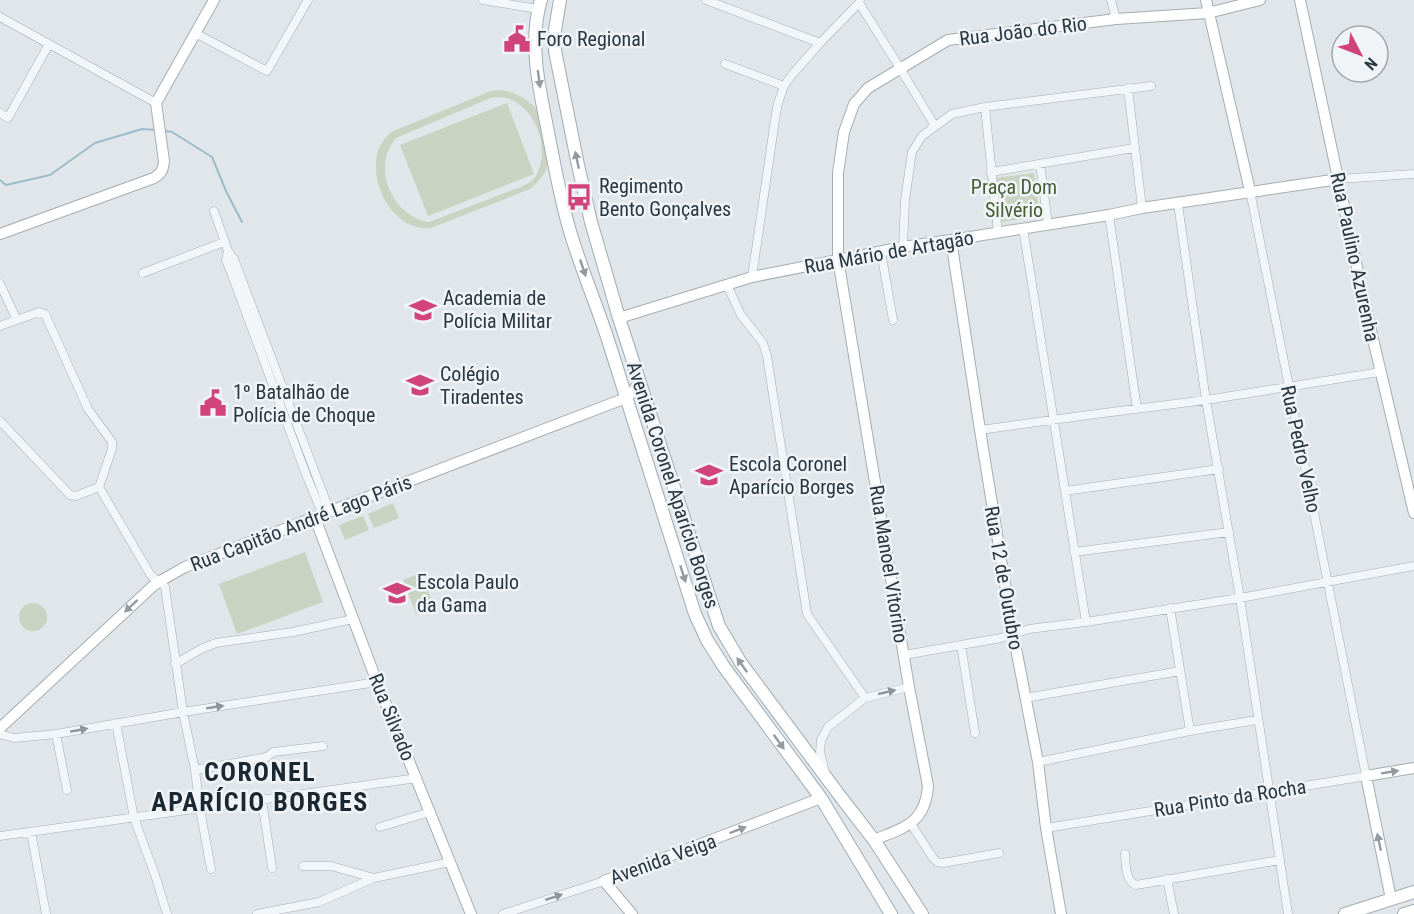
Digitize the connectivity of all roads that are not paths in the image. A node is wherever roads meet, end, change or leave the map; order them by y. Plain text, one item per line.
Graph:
1 (214, 0) edge
2 (308, 0) edge
3 (483, 0) edge
4 (560, 0) edge
5 (706, 0) edge
6 (1111, 0) edge
7 (1206, 0) edge
8 (1260, 0) edge
9 (1300, 0) edge
10 (861, 1) edge
11 (539, 5) edge
12 (1208, 13) junction
13 (0, 17) edge
14 (1116, 19) junction
15 (195, 33) junction
16 (820, 43) junction
17 (49, 44) junction
18 (725, 64) dead end
19 (900, 68) junction
20 (784, 86) junction
21 (1151, 86) dead end
22 (1128, 88) junction
23 (156, 103) junction
24 (985, 107) junction
25 (0, 113) edge
26 (935, 126) junction
27 (1134, 148) junction
28 (1041, 164) junction
29 (991, 172) junction
30 (1414, 174) edge
31 (1339, 179) junction
32 (1250, 191) junction
33 (1178, 204) junction
34 (1142, 208) junction
35 (214, 212) dead end
36 (1109, 215) junction
37 (1048, 224) junction
38 (1023, 228) junction
39 (998, 233) junction
40 (0, 234) edge
41 (951, 240) junction
42 (224, 242) junction
43 (903, 247) junction
44 (882, 252) junction
45 (838, 259) junction
46 (143, 273) dead end
47 (752, 277) junction
48 (0, 285) edge
49 (727, 285) junction
50 (619, 318) junction
51 (17, 320) junction
52 (893, 320) dead end
53 (0, 326) edge
54 (1380, 372) junction
55 (640, 381) junction
56 (1288, 387) junction
57 (626, 398) junction
58 (1206, 400) junction
59 (1137, 410) junction
60 (1054, 419) junction
61 (0, 421) edge
62 (980, 430) junction
63 (1219, 469) junction
64 (99, 487) junction
65 (1065, 491) junction
66 (1414, 513) edge
67 (322, 515) junction
68 (1229, 532) junction
69 (1074, 552) junction
70 (1414, 567) edge
71 (159, 582) junction
72 (1329, 582) junction
73 (1240, 598) junction
74 (1170, 608) junction
75 (353, 619) junction
76 (1086, 622) junction
77 (1013, 633) junction
78 (961, 645) junction
79 (904, 656) junction
80 (176, 664) junction
81 (1180, 671) junction
82 (377, 682) junction
83 (909, 687) junction
84 (866, 698) junction
85 (1025, 698) junction
86 (183, 712) junction
87 (1257, 720) junction
88 (116, 723) junction
89 (0, 728) edge
90 (1190, 731) junction
91 (975, 733) dead end
92 (0, 734) edge
93 (56, 734) junction
94 (323, 746) dead end
95 (1038, 762) junction
96 (1414, 768) edge
97 (195, 770) junction
98 (1366, 776) junction
99 (417, 778) junction
100 (827, 780) junction
101 (67, 790) dead end
102 (1269, 792) junction
103 (840, 796) junction
104 (262, 800) junction
105 (824, 803) junction
106 (200, 809) junction
107 (430, 812) junction
108 (134, 818) junction
109 (911, 824) junction
110 (380, 827) dead end
111 (1046, 828) junction
112 (31, 832) junction
113 (0, 836) edge
114 (874, 840) junction
115 (999, 853) dead end
116 (1125, 854) dead end
117 (1280, 860) junction
118 (450, 862) junction
119 (303, 866) dead end
120 (272, 867) dead end
121 (211, 869) dead end
122 (374, 878) junction
123 (1167, 879) junction
124 (604, 880) junction
125 (1414, 892) edge
126 (1391, 899) junction
127 (1414, 911) edge
128 (46, 914) edge
129 (167, 914) edge
130 (257, 914) edge
131 (471, 914) edge
132 (503, 914) edge
133 (632, 914) edge
134 (891, 914) edge
135 (898, 914) edge
136 (914, 914) edge
137 (922, 914) edge
138 (1061, 914) edge
139 (1174, 914) edge
140 (1288, 914) edge
141 (1345, 914) edge
142 (1404, 914) edge

1 - 15 street
2 - 15 street
3 - 11 street
50 -> 4 main road, Avenida Coronel Aparício Borges
5 - 16 street
6 - 14 street
7 - 12 street, Rua Pedro Velho
8 - 12 street, Rua João do Rio
9 - 31 street, Rua Paulino Azurenha
10 - 16 street
10 - 19 street
11 -> 57 main road, Avenida Coronel Aparício Borges
12 - 14 street, Rua João do Rio
12 - 32 street, Rua Pedro Velho
13 - 17 street
14 - 19 street, Rua João do Rio
15 - 23 street
16 - 20 street
17 - 23 street
17 - 25 street
18 - 20 street
19 - 26 street
19 - 45 street, Rua João do Rio
20 - 47 street
21 - 22 street
22 - 24 street
22 - 27 street
23 - 40 street
24 - 26 street
24 - 29 street
26 - 43 street
27 - 28 street
27 - 34 street
28 - 29 street
28 - 37 street
29 - 39 street
30 - 31 street, Rua Mário de Artagão
31 - 32 street, Rua Mário de Artagão
31 - 54 street, Rua Paulino Azurenha
32 - 33 street, Rua Mário de Artagão
32 - 56 street, Rua Pedro Velho
33 - 34 street, Rua Mário de Artagão
33 - 58 street
34 - 36 street, Rua Mário de Artagão
35 - 42 street, Rua Silvado
36 - 37 street, Rua Mário de Artagão
36 - 59 street
37 - 38 street, Rua Mário de Artagão
38 - 39 street, Rua Mário de Artagão
38 - 60 street
39 - 41 street, Rua Mário de Artagão
41 - 43 street, Rua Mário de Artagão
41 - 62 street, Rua 12 de Outubro
42 - 46 street
42 - 67 street, Rua Silvado
43 - 44 street, Rua Mário de Artagão
44 - 45 street, Rua Mário de Artagão
44 - 52 street
45 - 47 street, Rua Mário de Artagão
45 - 79 street, Rua Manoel Vitorino
47 - 49 street, Rua Mário de Artagão
48 - 51 street
49 - 50 street, Rua Mário de Artagão
49 - 84 street
50 - 55 main road, Avenida Coronel Aparício Borges
51 - 53 street
51 - 64 street
54 - 56 street
54 - 66 street, Rua Paulino Azurenha
55 - 57 street, Rua Capitão André Lago Páris
100 -> 55 main road, Avenida Coronel Aparício Borges
56 - 58 street
56 - 72 street, Rua Pedro Velho
57 - 67 street, Rua Capitão André Lago Páris
57 -> 105 main road, Avenida Coronel Aparício Borges
58 - 59 street
58 - 63 street
59 - 60 street
60 - 62 street
60 - 65 street
61 - 64 street
62 - 77 street, Rua 12 de Outubro
63 - 65 street
63 - 68 street
64 - 71 street
65 - 69 street
67 - 71 street, Rua Capitão André Lago Páris
67 - 75 street, Rua Silvado
68 - 69 street
68 - 73 street
69 - 76 street
70 - 72 street
71 - 80 street
71 -> 89 street, Rua Capitão André Lago Páris
72 - 73 street
72 - 98 street, Rua Pedro Velho
73 - 74 street
73 - 87 street
74 - 76 street
74 - 81 street
75 - 80 street
75 - 82 street, Rua Silvado
76 - 77 street
77 - 78 street
77 - 85 street, Rua 12 de Outubro
78 - 79 street
78 - 91 street
79 - 83 street, Rua Manoel Vitorino
80 - 86 street
81 - 85 street
81 - 90 street
86 -> 82 street
82 - 99 street, Rua Silvado
84 -> 83 street
83 - 109 street, Rua Manoel Vitorino
84 - 100 street
85 - 95 street, Rua 12 de Outubro
86 - 88 street
86 - 97 street
87 - 90 street
87 - 102 street
93 -> 88 street
88 - 108 street
90 - 95 street
92 - 93 street
93 - 101 street
94 - 97 street
95 - 111 street, Rua 12 de Outubro
98 -> 96 street, Rua Pinto da Rocha
97 - 106 street
98 - 102 street, Rua Pinto da Rocha
126 -> 98 street, Rua Pedro Velho
99 - 104 street
99 - 107 street, Rua Silvado
100 - 103 main road, Avenida Coronel Aparício Borges
102 - 111 street, Rua Pinto da Rocha
102 - 117 street
103 - 114 main road, Avenida Coronel Aparício Borges
103 - 136 main road
104 - 106 street
104 - 120 street
124 -> 105 street, Avenida Veiga
105 - 134 main road, Avenida Coronel Aparício Borges
105 - 135 main road
106 - 108 street
106 - 121 street
107 - 110 street
107 - 118 street, Rua Silvado
108 - 112 street
108 - 129 street
109 - 114 street
109 - 115 street
111 - 138 street, Rua 12 de Outubro
112 - 113 street
112 - 128 street
114 - 137 main road, Avenida Coronel Aparício Borges
116 - 123 street
117 - 123 street
117 - 140 street
118 - 122 street
118 - 131 street, Rua Silvado
119 - 122 street
122 - 130 street
123 - 139 street
132 -> 124 street, Avenida Veiga
124 - 133 street
125 - 126 main road
126 - 141 main road
127 - 142 main road

